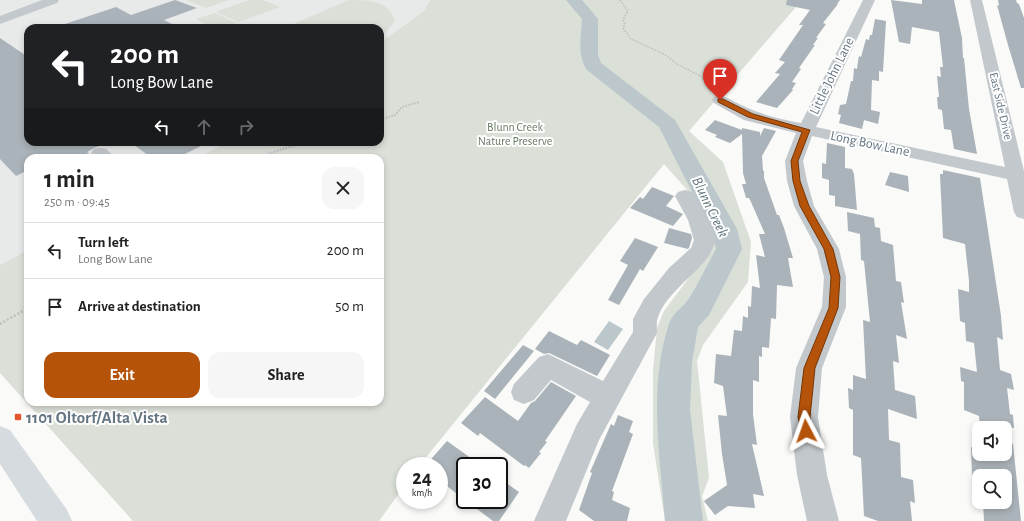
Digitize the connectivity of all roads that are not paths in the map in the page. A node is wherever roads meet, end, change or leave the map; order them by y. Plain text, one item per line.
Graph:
1 (869, 0) edge
2 (976, 0) edge
3 (43, 1) edge
4 (4, 18) edge
5 (720, 100) road end
6 (806, 130) junction
7 (1020, 176) edge
8 (685, 196) dead end
9 (1024, 212) edge
10 (524, 392) dead end
11 (607, 397) junction
12 (0, 439) edge
13 (56, 521) edge
14 (550, 521) edge
15 (823, 521) edge

1 - 6 street, Little John Lane
2 - 7 street, East Side Drive
3 - 4 street
5 - 6 street, Long Bow Lane
6 - 7 street, Long Bow Lane
6 - 15 street, Little John Lane
7 - 9 street, East Side Drive
8 - 11 street
10 - 11 street
11 - 14 street
12 - 13 main road

